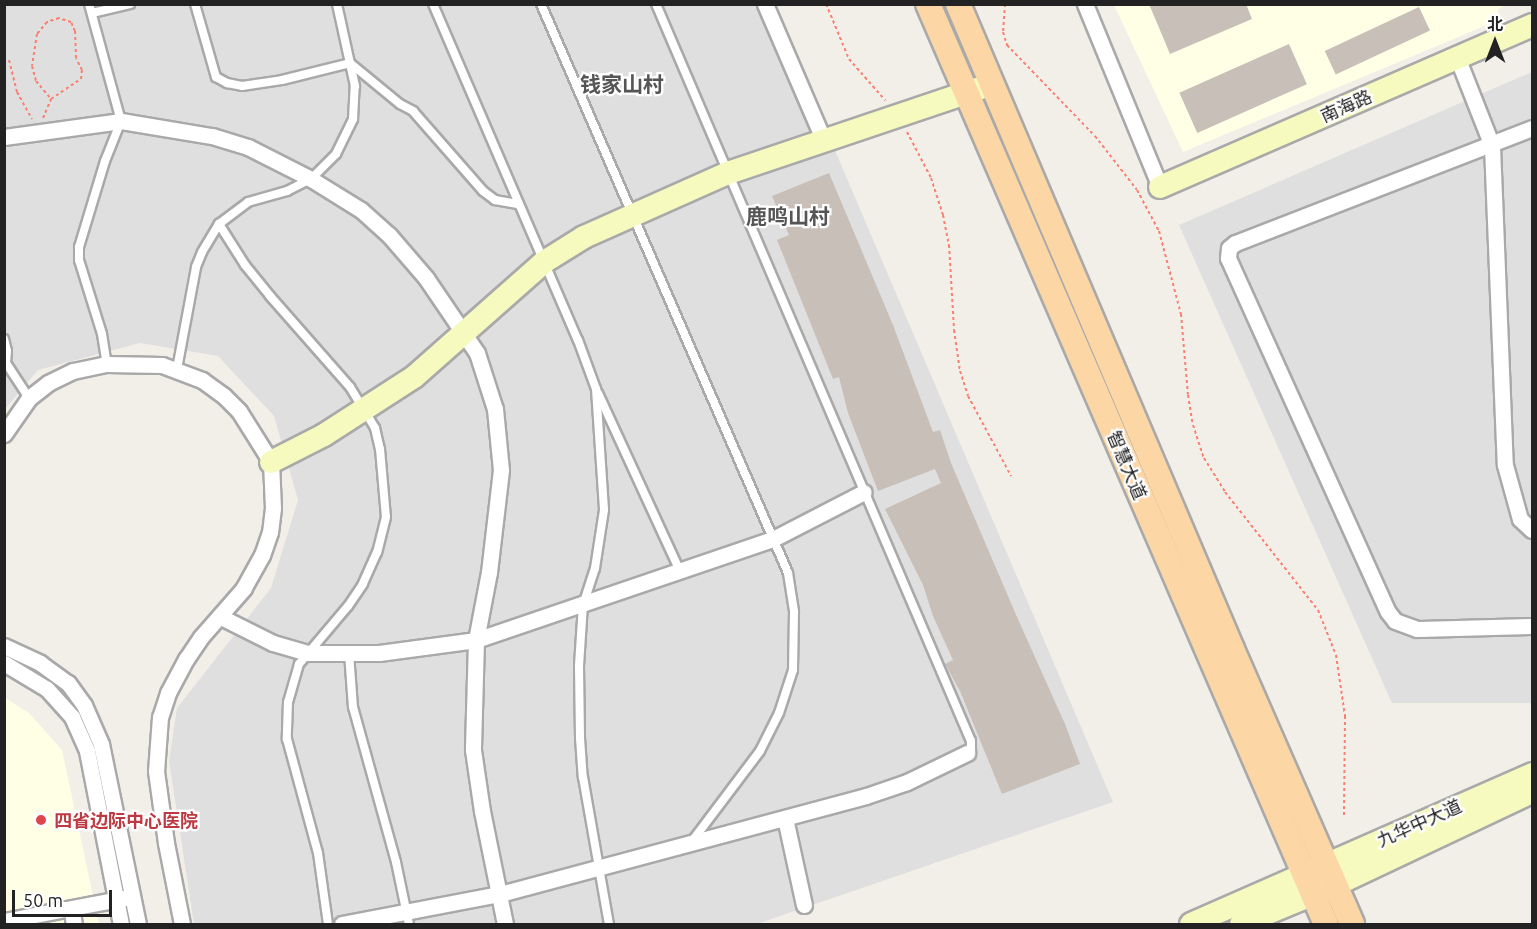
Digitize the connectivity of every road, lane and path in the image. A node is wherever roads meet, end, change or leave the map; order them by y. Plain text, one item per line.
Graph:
1 (89, 4) edge
2 (130, 4) edge
3 (195, 4) edge
4 (337, 4) edge
5 (432, 4) edge
6 (541, 4) edge
7 (656, 4) edge
8 (765, 4) edge
9 (826, 4) edge
10 (928, 4) edge
11 (958, 4) edge
12 (1005, 4) edge
13 (1085, 4) edge
14 (92, 14) junction
15 (1533, 25) edge
16 (1457, 57) junction
17 (9, 60) dead end
18 (350, 63) junction
19 (992, 84) junction
20 (965, 95) junction
21 (51, 99) junction
22 (898, 117) junction
23 (122, 121) junction
24 (1533, 128) edge
25 (38, 130) junction
26 (4, 136) edge
27 (824, 141) junction
28 (1492, 146) junction
29 (728, 173) junction
30 (311, 179) junction
31 (1160, 187) joint
32 (518, 204) junction
33 (632, 216) junction
34 (219, 224) junction
35 (544, 262) junction
36 (463, 333) junction
37 (4, 339) edge
38 (5, 363) edge
39 (106, 364) junction
40 (177, 369) junction
41 (596, 389) junction
42 (29, 398) junction
43 (365, 410) junction
44 (4, 434) edge
45 (271, 462) junction
46 (1011, 476) dead end
47 (864, 492) junction
48 (1533, 530) edge
49 (773, 539) junction
50 (680, 571) junction
51 (583, 604) junction
52 (221, 617) junction
53 (1533, 626) edge
54 (476, 640) junction
55 (4, 646) edge
56 (308, 653) junction
57 (349, 653) junction
58 (4, 663) edge
59 (968, 753) joint
60 (1533, 774) edge
61 (1533, 792) edge
62 (1344, 816) dead end
63 (785, 818) junction
64 (691, 842) junction
65 (600, 867) junction
66 (1320, 879) junction
67 (500, 894) junction
68 (133, 896) junction
69 (115, 900) junction
70 (804, 905) dead end
71 (66, 909) junction
72 (408, 918) edge
73 (4, 921) edge
74 (74, 924) edge
75 (121, 924) edge
76 (138, 924) edge
77 (182, 924) edge
78 (328, 924) edge
79 (342, 924) edge
80 (505, 924) edge
81 (609, 924) edge
82 (1191, 924) edge
83 (1241, 924) edge
84 (1326, 924) edge
85 (1352, 924) edge

1 - 14 lane
2 - 14 lane
3 - 18 lane
4 - 18 lane
5 - 32 lane
6 - 33 lane
7 - 29 lane
8 - 27 street
9 - 22 path
10 - 20 main road, 智慧大道
11 - 19 main road, 智慧大道
12 - 62 path
13 - 31 street
14 - 23 lane
15 - 16 street, 南海路
16 - 28 street
16 - 31 street, 南海路
17 - 25 path
18 - 30 lane
18 - 32 lane
19 - 20 street
19 - 66 main road, 智慧大道
20 - 22 street
20 - 66 main road, 智慧大道
21 - 21 path
21 - 25 path
22 - 27 street
22 - 46 path
23 - 25 street
23 - 30 street
23 - 39 lane
24 - 28 street
25 - 26 street
27 - 29 street
28 - 48 street
28 - 53 street
29 - 33 street
29 - 47 lane
30 - 34 lane
30 - 36 street
32 - 35 lane
33 - 35 street
33 - 49 lane
34 - 40 lane
34 - 43 lane
35 - 36 street
35 - 41 lane
36 - 43 street
36 - 54 street
37 - 38 lane
38 - 42 lane
39 - 40 street
39 - 42 street
40 - 45 street
41 - 50 lane
41 - 51 lane
42 - 44 street
43 - 45 street
43 - 56 lane
45 - 52 street
47 - 49 street
47 - 59 lane
49 - 50 street
49 - 64 lane
50 - 51 street
51 - 54 street
51 - 65 lane
52 - 56 street
52 - 77 street
54 - 57 street
54 - 67 street
55 - 68 street
56 - 57 street
56 - 78 lane
57 - 72 lane
58 - 69 street
59 - 63 street
60 - 66 street, 九华中大道
61 - 66 street, 九华中大道
63 - 64 street
63 - 70 street
64 - 65 street
65 - 67 street
65 - 81 lane
66 - 82 street
66 - 83 street
66 - 84 main road, 智慧大道
66 - 85 main road, 智慧大道
67 - 72 street
67 - 80 street
68 - 69 street
68 - 76 street
69 - 71 street
69 - 75 street
71 - 73 street
71 - 74 street
72 - 79 street

